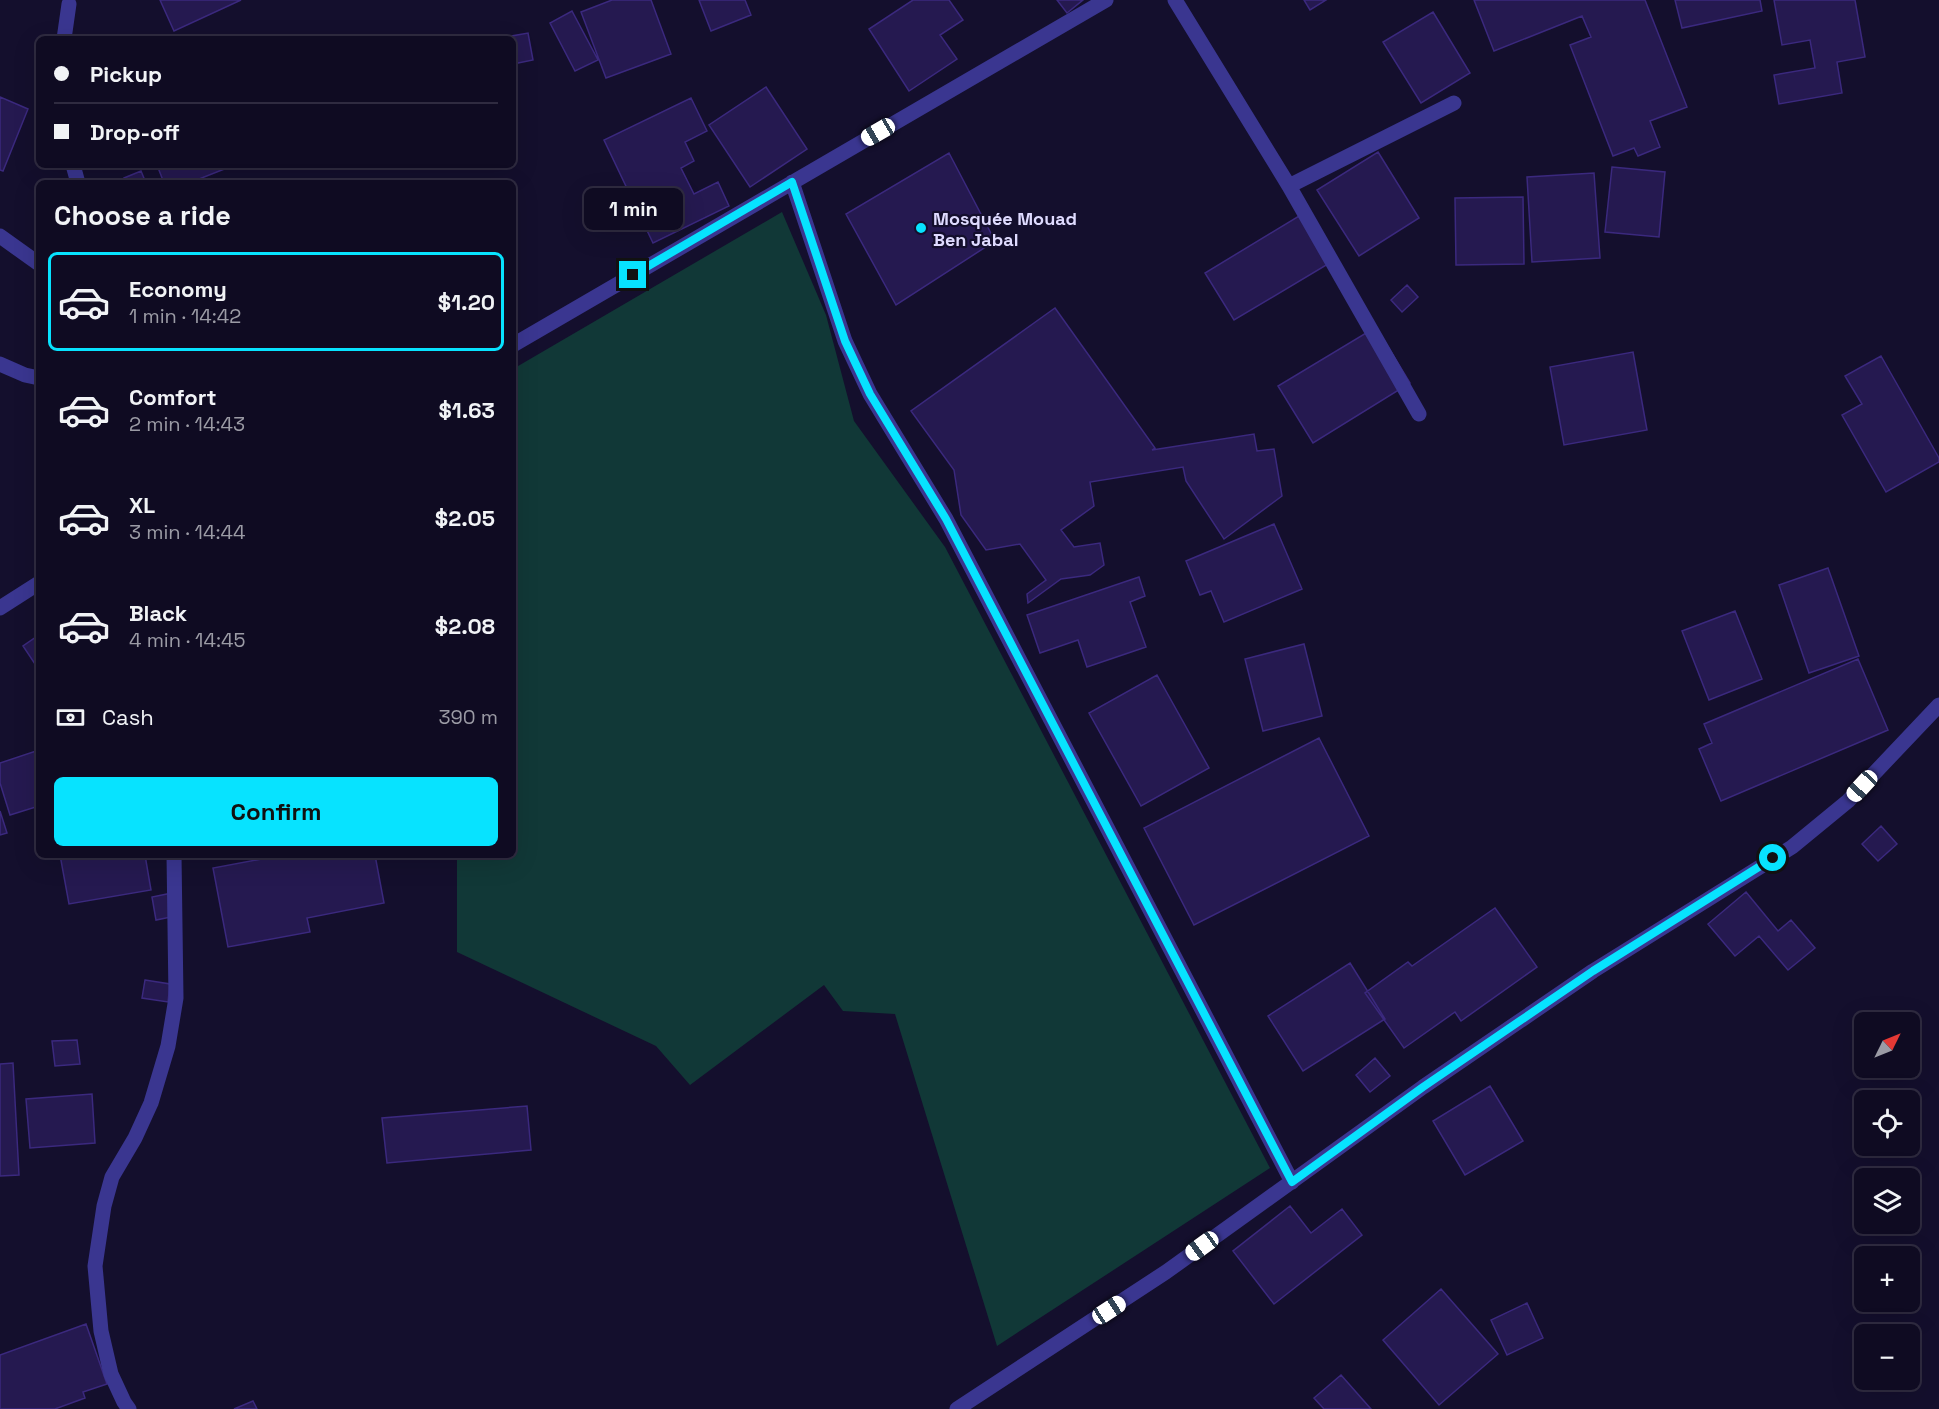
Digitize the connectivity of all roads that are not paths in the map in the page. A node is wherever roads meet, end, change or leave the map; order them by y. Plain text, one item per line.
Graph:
1 (1106, 0) edge
2 (1175, 0) edge
3 (69, 4) dead end
4 (64, 36) edge
5 (1454, 103) dead end
6 (792, 182) junction
7 (1289, 186) junction
8 (0, 236) edge
9 (36, 262) edge
10 (516, 343) edge
11 (0, 364) edge
12 (36, 377) edge
13 (1419, 414) dead end
14 (36, 585) edge
15 (0, 608) edge
16 (1939, 705) edge
17 (174, 858) edge
18 (1292, 1182) junction
19 (129, 1409) edge
20 (957, 1409) edge

1 - 6 street
2 - 7 street
3 - 4 street
5 - 7 street
6 - 10 street
6 - 18 street
7 - 13 street
8 - 9 street
11 - 12 street
14 - 15 street
16 - 18 street
17 - 19 street
18 - 20 street

